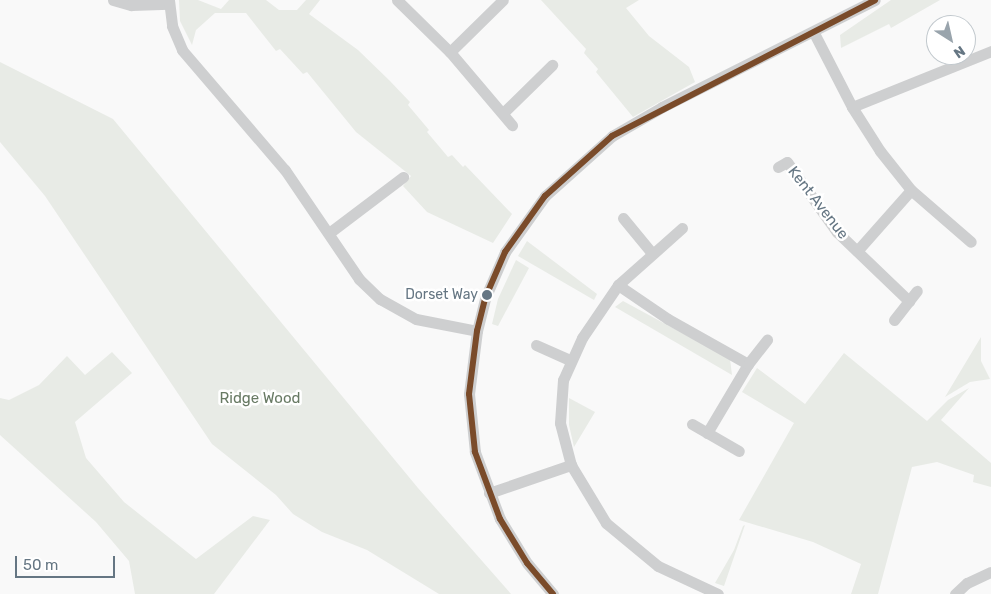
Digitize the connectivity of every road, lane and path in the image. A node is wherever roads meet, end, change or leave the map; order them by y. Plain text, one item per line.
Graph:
1 (113, 0) edge
2 (397, 0) edge
3 (503, 0) edge
4 (875, 0) edge
5 (169, 2) edge
6 (814, 33) junction
7 (991, 51) edge
8 (450, 52) junction
9 (552, 65) dead end
10 (852, 107) junction
11 (502, 113) junction
12 (512, 125) dead end
13 (778, 167) dead end
14 (403, 177) dead end
15 (911, 190) junction
16 (623, 218) dead end
17 (682, 228) dead end
18 (329, 233) junction
19 (971, 242) dead end
20 (857, 251) junction
21 (651, 252) junction
22 (618, 285) junction
23 (917, 292) dead end
24 (909, 302) junction
25 (894, 320) dead end
26 (477, 331) junction
27 (767, 340) dead end
28 (536, 345) dead end
29 (569, 360) junction
30 (748, 364) junction
31 (692, 424) dead end
32 (707, 433) junction
33 (739, 451) dead end
34 (571, 465) junction
35 (489, 493) junction
36 (991, 572) edge
37 (553, 594) edge
38 (718, 594) edge
39 (955, 594) edge

1 - 5 street
2 - 8 street
3 - 8 street
4 - 6 street
5 - 18 street
6 - 10 street
6 - 26 street
7 - 10 street
8 - 11 street
9 - 11 street
10 - 15 street
11 - 12 street
13 - 20 street, Kent Avenue
14 - 18 street
15 - 19 street
15 - 20 street, Kent Avenue
16 - 21 street
17 - 21 street
18 - 26 street
20 - 24 street, Kent Avenue
21 - 22 street
22 - 29 street
22 - 30 street
23 - 24 street
24 - 25 street
26 - 35 street
27 - 30 street
28 - 29 street
29 - 34 street
30 - 32 street
31 - 32 street
32 - 33 street
34 - 35 street
34 - 38 street
35 - 37 street
36 - 39 street

